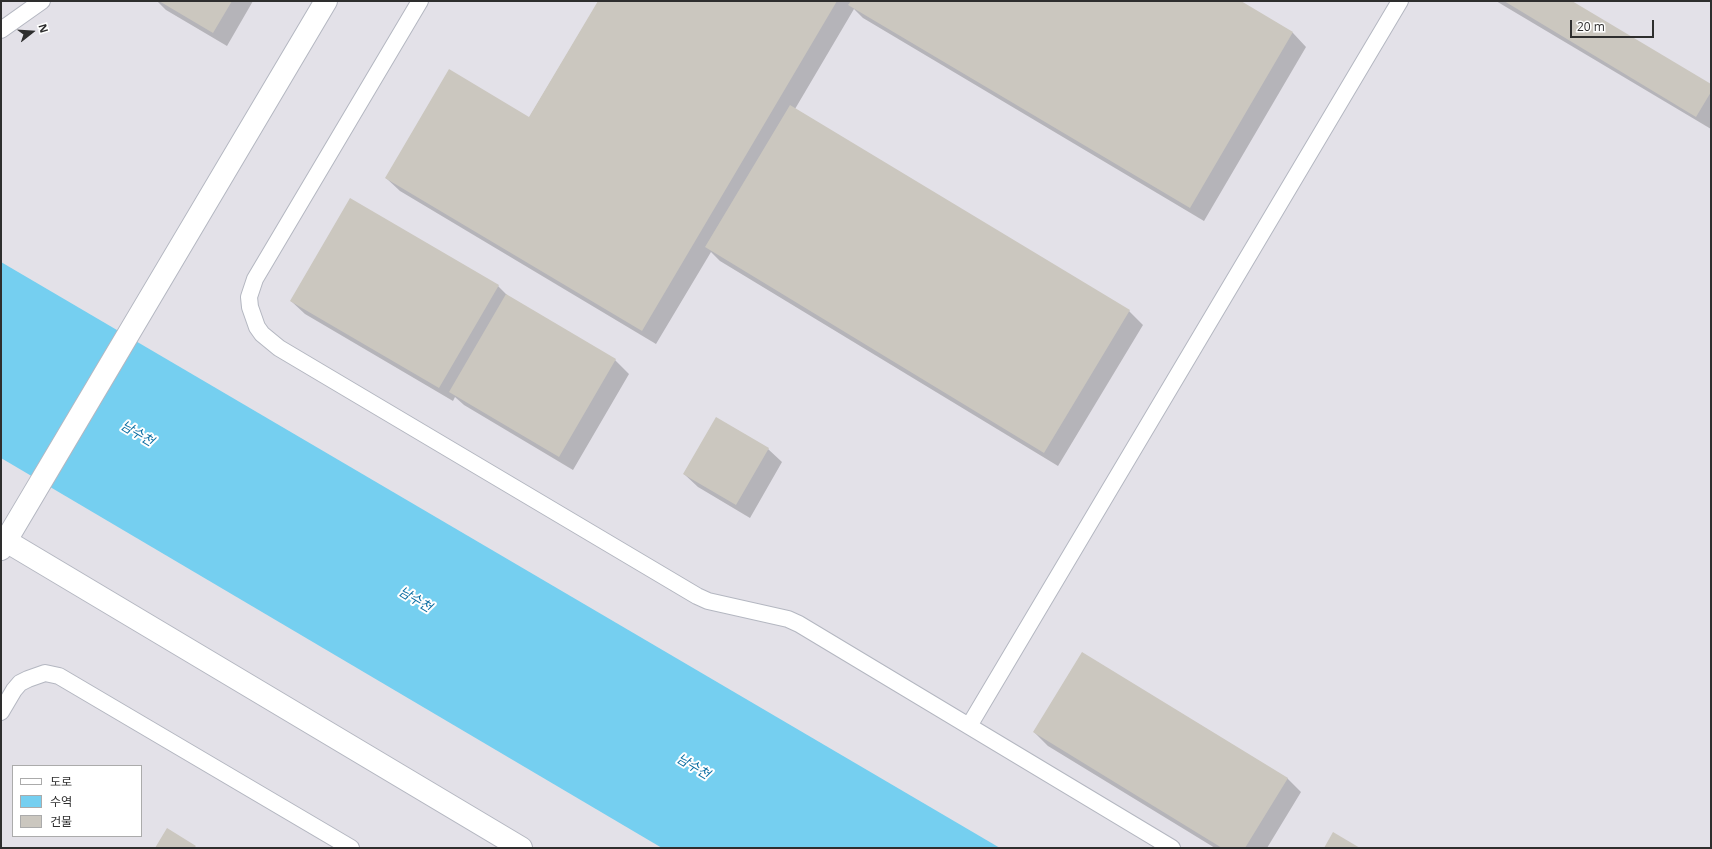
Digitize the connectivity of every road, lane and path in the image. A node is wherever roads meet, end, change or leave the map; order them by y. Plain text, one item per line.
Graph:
1 (42, 1) edge
2 (326, 1) edge
3 (420, 1) edge
4 (1400, 1) edge
5 (1, 30) edge
6 (3, 542) edge
7 (1, 712) edge
8 (969, 726) junction
9 (351, 848) edge
10 (521, 848) edge
11 (1172, 848) edge

1 - 5 lane
2 - 6 street
3 - 8 lane
4 - 8 lane
6 - 10 street
7 - 9 lane
8 - 11 lane

